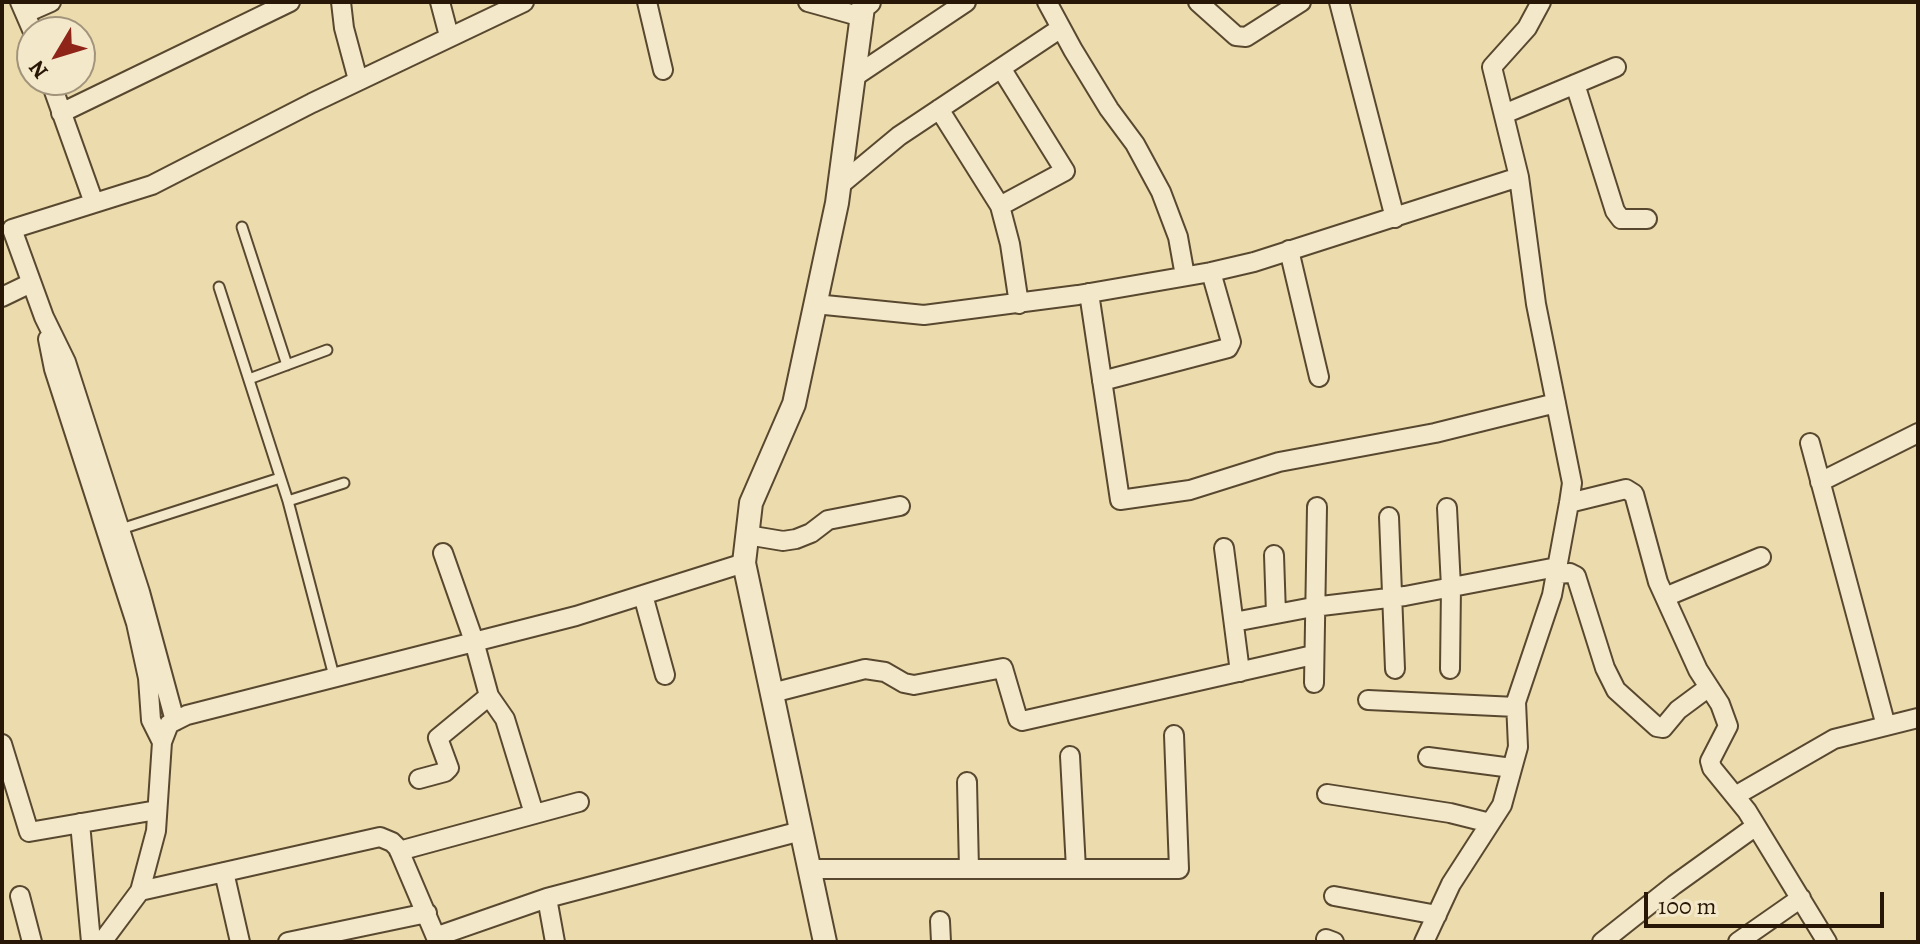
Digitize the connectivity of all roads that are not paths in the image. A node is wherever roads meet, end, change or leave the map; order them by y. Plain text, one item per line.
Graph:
1 (51, 2) edge
2 (290, 2) edge
3 (341, 2) edge
4 (440, 2) edge
5 (524, 2) edge
6 (647, 2) edge
7 (808, 2) edge
8 (966, 2) edge
9 (1198, 2) edge
10 (1301, 2) edge
11 (1339, 2) edge
12 (1541, 2) edge
13 (864, 7) edge
14 (23, 8) edge
15 (1056, 11) edge
16 (449, 36) junction
17 (1616, 67) dead end
18 (1001, 68) junction
19 (663, 70) dead end
20 (854, 77) junction
21 (358, 80) junction
22 (1575, 84) junction
23 (55, 96) edge
24 (939, 109) junction
25 (61, 113) junction
26 (1504, 114) junction
27 (1519, 177) junction
28 (840, 185) junction
29 (94, 203) junction
30 (1000, 206) junction
31 (1395, 218) junction
32 (1647, 219) dead end
33 (242, 227) dead end
34 (7, 231) edge
35 (1289, 250) junction
36 (1211, 272) junction
37 (1185, 276) junction
38 (31, 283) junction
39 (219, 287) dead end
40 (1089, 293) junction
41 (2, 297) edge
42 (815, 304) junction
43 (1019, 304) junction
44 (44, 317) junction
45 (327, 350) dead end
46 (287, 365) junction
47 (1319, 377) dead end
48 (249, 379) junction
49 (1102, 381) junction
50 (1556, 403) junction
51 (1918, 433) edge
52 (1810, 443) dead end
53 (280, 478) junction
54 (1820, 482) junction
55 (344, 483) dead end
56 (288, 501) junction
57 (1569, 503) junction
58 (900, 506) dead end
59 (1317, 507) dead end
60 (1447, 508) dead end
61 (1389, 517) dead end
62 (121, 529) junction
63 (747, 535) junction
64 (1224, 548) dead end
65 (443, 553) dead end
66 (1274, 555) dead end
67 (1761, 557) dead end
68 (744, 563) junction
69 (1556, 570) junction
70 (1451, 587) junction
71 (643, 595) junction
72 (1393, 597) junction
73 (1665, 597) junction
74 (1313, 607) junction
75 (1276, 614) junction
76 (1234, 622) junction
77 (474, 641) junction
78 (1313, 655) junction
79 (1395, 669) dead end
80 (1450, 669) dead end
81 (1240, 672) junction
82 (665, 675) dead end
83 (334, 676) junction
84 (1314, 683) dead end
85 (1709, 687) junction
86 (772, 693) junction
87 (489, 696) junction
88 (1368, 700) dead end
89 (1516, 707) junction
90 (1918, 718) edge
91 (175, 721) junction
92 (1886, 726) junction
93 (1174, 735) dead end
94 (162, 742) junction
95 (2, 744) edge
96 (1070, 756) dead end
97 (1428, 757) dead end
98 (1512, 768) junction
99 (419, 779) dead end
100 (967, 782) dead end
101 (1327, 794) dead end
102 (1735, 796) junction
103 (579, 802) dead end
104 (532, 807) dead end
105 (157, 810) junction
106 (80, 823) junction
107 (1490, 823) junction
108 (1756, 826) junction
109 (801, 831) junction
110 (399, 851) junction
111 (809, 869) junction
112 (969, 869) junction
113 (1076, 869) junction
114 (224, 872) junction
115 (140, 891) junction
116 (20, 896) dead end
117 (1334, 896) dead end
118 (547, 898) junction
119 (1801, 898) junction
120 (427, 913) junction
121 (1437, 915) junction
122 (940, 921) dead end
123 (438, 939) edge
124 (32, 942) edge
125 (91, 942) edge
126 (102, 942) edge
127 (240, 942) edge
128 (288, 942) edge
129 (555, 942) edge
130 (825, 942) edge
131 (941, 942) edge
132 (1424, 942) edge
133 (1602, 942) edge
134 (1738, 942) edge
135 (1827, 942) edge

1 - 14 street
2 - 25 street
3 - 21 street
4 - 16 street
5 - 16 street
6 - 19 street
7 - 13 street
8 - 20 street
9 - 10 street
11 - 31 street
12 - 26 street
13 - 20 street
15 - 18 street
15 - 37 street
16 - 21 street
17 - 22 street
18 - 24 street
18 - 30 street
20 - 28 street
21 - 29 street
22 - 26 street
22 - 32 street
23 - 25 street
24 - 28 street
24 - 30 street
25 - 29 street
26 - 27 street
27 - 31 street
27 - 50 street
28 - 42 street
29 - 34 street
30 - 43 street
31 - 35 street
33 - 46 lane
34 - 38 street
35 - 36 street
35 - 47 street
36 - 37 street
36 - 49 street
37 - 40 street
38 - 41 street
38 - 44 street
39 - 48 lane
40 - 43 street
40 - 49 street
42 - 43 street
42 - 63 street
44 - 62 street
44 - 94 street
45 - 46 lane
46 - 48 lane
48 - 53 lane
49 - 50 street
50 - 57 street
51 - 54 street
52 - 54 street
53 - 56 lane
53 - 62 lane
54 - 92 street
55 - 56 lane
56 - 83 lane
57 - 69 street
57 - 73 street
58 - 63 street
59 - 74 street
60 - 70 street
61 - 72 street
62 - 91 street
63 - 68 street
64 - 76 street
65 - 77 street
66 - 75 street
67 - 73 street
68 - 71 street
68 - 86 street
69 - 70 street
69 - 85 street
69 - 89 street
70 - 72 street
70 - 80 street
71 - 77 street
71 - 82 street
72 - 74 street
72 - 79 street
73 - 85 street
74 - 75 street
74 - 78 street
75 - 76 street
76 - 81 street
77 - 83 street
77 - 87 street
78 - 81 street
78 - 84 street
81 - 86 street
83 - 91 street
85 - 102 street
86 - 109 street
87 - 99 street
87 - 104 street
88 - 89 street
89 - 98 street
90 - 92 street
91 - 94 street
92 - 102 street
93 - 113 street
94 - 105 street
95 - 106 street
96 - 113 street
97 - 98 street
98 - 107 street
100 - 112 street
101 - 107 street
102 - 108 street
103 - 110 street
105 - 106 street
105 - 115 street
106 - 125 street
107 - 121 street
108 - 119 street
108 - 133 street
109 - 111 street
109 - 118 street
110 - 114 street
110 - 120 street
111 - 112 street
111 - 130 street
112 - 113 street
114 - 115 street
114 - 127 street
115 - 126 street
116 - 124 street
117 - 121 street
118 - 123 street
118 - 129 street
119 - 134 street
119 - 135 street
120 - 123 street
120 - 128 street
121 - 132 street
122 - 131 street

